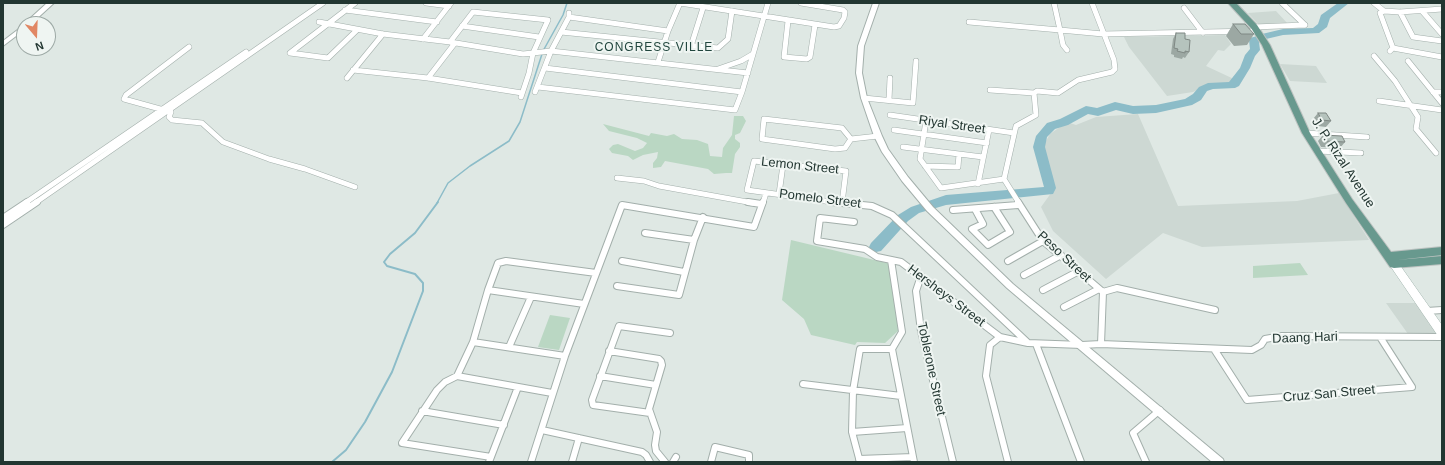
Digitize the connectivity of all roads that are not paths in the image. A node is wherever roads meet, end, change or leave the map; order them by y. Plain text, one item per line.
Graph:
1 (51, 3) edge
2 (317, 3) edge
3 (323, 3) edge
4 (355, 3) edge
5 (426, 3) edge
6 (768, 3) edge
7 (801, 3) edge
8 (876, 3) edge
9 (1054, 3) edge
10 (1092, 3) edge
11 (1232, 3) edge
12 (1282, 3) edge
13 (1374, 3) edge
14 (450, 5) edge
15 (703, 8) junction
16 (1184, 8) dead end
17 (1442, 9) edge
18 (345, 10) junction
19 (732, 11) junction
20 (1384, 11) junction
21 (1422, 11) junction
22 (1400, 12) junction
23 (36, 16) edge
24 (763, 16) junction
25 (788, 21) junction
26 (319, 22) dead end
27 (437, 22) junction
28 (969, 22) dead end
29 (326, 24) junction
30 (815, 25) junction
31 (462, 26) junction
32 (1256, 29) junction
33 (357, 30) junction
34 (1060, 30) junction
35 (668, 31) junction
36 (561, 32) junction
37 (16, 33) edge
38 (1202, 33) junction
39 (383, 34) junction
40 (1103, 34) junction
41 (1442, 34) edge
42 (539, 37) junction
43 (423, 39) junction
44 (1442, 41) edge
45 (452, 43) junction
46 (3, 44) edge
47 (664, 44) junction
48 (691, 46) junction
49 (189, 47) dead end
50 (1067, 50) dead end
51 (549, 51) junction
52 (534, 53) junction
53 (753, 54) junction
54 (1374, 56) dead end
55 (1441, 57) edge
56 (1408, 61) dead end
57 (658, 62) junction
58 (916, 62) dead end
59 (545, 68) junction
60 (353, 70) junction
61 (713, 70) junction
62 (748, 73) junction
63 (347, 78) dead end
64 (428, 78) junction
65 (890, 78) dead end
66 (990, 90) dead end
67 (742, 92) junction
68 (1433, 92) junction
69 (1442, 92) edge
70 (1034, 94) junction
71 (864, 98) junction
72 (889, 100) junction
73 (1379, 101) dead end
74 (1442, 103) edge
75 (1411, 106) junction
76 (161, 109) junction
77 (1442, 110) edge
78 (167, 111) junction
79 (890, 115) dead end
80 (926, 121) junction
81 (894, 130) dead end
82 (988, 130) junction
83 (1014, 133) junction
84 (1306, 133) junction
85 (924, 134) junction
86 (878, 136) junction
87 (1367, 137) dead end
88 (851, 139) junction
89 (987, 143) junction
90 (903, 146) dead end
91 (920, 149) junction
92 (1317, 151) junction
93 (1361, 153) dead end
94 (1436, 153) dead end
95 (959, 154) junction
96 (983, 157) junction
97 (783, 165) junction
98 (925, 166) junction
99 (617, 178) dead end
100 (1004, 179) junction
101 (60, 182) junction
102 (978, 184) junction
103 (356, 187) dead end
104 (746, 190) joint
105 (766, 193) junction
106 (778, 194) junction
107 (842, 203) junction
108 (761, 204) junction
109 (1018, 205) junction
110 (994, 207) junction
111 (975, 209) junction
112 (953, 210) dead end
113 (703, 217) junction
114 (3, 218) edge
115 (854, 222) dead end
116 (3, 225) edge
117 (645, 233) dead end
118 (694, 240) junction
119 (1043, 240) junction
120 (1442, 251) edge
121 (1061, 255) junction
122 (891, 260) junction
123 (1391, 260) junction
124 (1442, 260) edge
125 (1008, 261) dead end
126 (622, 262) dead end
127 (1078, 271) junction
128 (684, 272) junction
129 (596, 273) junction
130 (1024, 275) dead end
131 (921, 276) junction
132 (617, 286) dead end
133 (488, 290) junction
134 (1043, 290) dead end
135 (1101, 290) junction
136 (530, 297) junction
137 (584, 304) junction
138 (1064, 307) dead end
139 (1215, 310) dead end
140 (1442, 310) edge
141 (1427, 311) junction
142 (1442, 332) edge
143 (670, 333) dead end
144 (1000, 337) junction
145 (1380, 337) junction
146 (1442, 337) edge
147 (473, 342) junction
148 (1032, 344) junction
149 (1101, 344) junction
150 (1082, 345) junction
151 (509, 347) junction
152 (892, 349) junction
153 (1214, 349) junction
154 (609, 351) junction
155 (565, 356) junction
156 (457, 376) junction
157 (600, 376) junction
158 (803, 384) dead end
159 (656, 385) junction
160 (518, 387) junction
161 (853, 391) junction
162 (552, 393) junction
163 (901, 396) junction
164 (1160, 410) junction
165 (422, 412) junction
166 (650, 413) junction
167 (504, 424) junction
168 (907, 428) junction
169 (542, 430) junction
170 (852, 432) junction
171 (579, 438) junction
172 (490, 459) edge
173 (914, 460) edge
174 (859, 461) edge
175 (531, 462) edge
176 (572, 462) edge
177 (650, 462) edge
178 (665, 462) edge
179 (711, 462) edge
180 (748, 462) edge
181 (953, 462) edge
182 (1008, 462) edge
183 (1081, 462) edge
184 (1146, 462) edge
185 (1219, 462) edge

1 - 23 street
2 - 76 street
3 - 78 street
4 - 18 street
5 - 14 street
6 - 24 street
7 - 30 street
8 - 71 street
9 - 34 street
10 - 40 street
11 - 32 main road, J. P. Rizal Avenue
12 - 32 street
13 - 20 street
14 - 27 street
15 - 19 street
15 - 35 street
15 - 48 street
16 - 38 street
17 - 21 street
18 - 27 street
18 - 29 street
19 - 24 street
19 - 48 street
20 - 22 street
20 - 55 street
21 - 22 street
21 - 41 street
22 - 44 street
24 - 25 street
24 - 53 street
25 - 30 street
25 - 30 street
26 - 29 street
27 - 43 street
28 - 34 street
29 - 33 street
29 - 33 street
31 - 42 street
31 - 42 street
31 - 45 street
32 - 38 street
32 - 84 main road, J. P. Rizal Avenue
33 - 39 street
34 - 40 street
34 - 50 street
35 - 36 street
35 - 47 street
36 - 47 street
36 - 51 street
37 - 46 street
38 - 40 street
39 - 43 street
39 - 60 street
40 - 70 street
42 - 52 street
43 - 45 street
45 - 52 street
45 - 64 street
47 - 48 street
47 - 57 street
49 - 76 street
51 - 52 street
51 - 57 street
51 - 59 street
52 - 64 street
53 - 61 street
53 - 62 street
54 - 75 street
56 - 68 street
57 - 61 street
58 - 72 street
59 - 67 street
59 - 67 street
60 - 63 street
60 - 64 street
61 - 62 street
62 - 67 street
65 - 72 street
66 - 70 street
68 - 69 street
68 - 74 street
70 - 83 street
71 - 72 street
71 - 86 street
73 - 75 street
75 - 77 street
75 - 94 street
76 - 78 street
76 - 101 street
78 - 101 street
78 - 103 street
79 - 80 street, Riyal Street
80 - 82 street, Riyal Street
80 - 85 street
81 - 85 street
82 - 83 street, Riyal Street
82 - 89 street
83 - 100 street
84 - 87 street
84 - 92 main road, J. P. Rizal Avenue
85 - 89 street
85 - 91 street
86 - 88 street
86 - 150 street
88 - 88 street
89 - 96 street
90 - 91 street
91 - 95 street
91 - 98 street
92 - 93 street
92 - 123 main road, J. P. Rizal Avenue
95 - 96 street
95 - 98 street
96 - 102 street
97 - 104 street, Lemon Street
97 - 106 street
97 - 107 street, Lemon Street
98 - 102 street
99 - 108 street
100 - 102 street
100 - 109 street, Peso Street
101 - 114 street
101 - 116 street
104 - 105 street, Pomelo Street
105 - 106 street, Pomelo Street
105 - 108 street
106 - 107 street, Pomelo Street
107 - 148 street, Pomelo Street
108 - 113 street
109 - 110 street
109 - 119 street, Peso Street
110 - 111 street
110 - 111 street
111 - 112 street
113 - 118 street
113 - 129 street
115 - 122 street, Hersheys Street
117 - 118 street
118 - 128 street
119 - 121 street, Peso Street
119 - 125 street
120 - 123 main road
121 - 127 street, Peso Street
121 - 130 street
122 - 131 street, Hersheys Street
122 - 152 street
123 - 124 main road
123 - 141 main road, J. P. Rizal Avenue
126 - 128 street
127 - 134 street
127 - 135 street, Peso Street
128 - 132 street
129 - 133 street
129 - 137 street
131 - 144 street, Hersheys Street
131 - 181 street, Toblerone Street
133 - 136 street
133 - 147 street
135 - 138 street
135 - 139 street
135 - 149 street
136 - 137 street
136 - 151 street
137 - 155 street
140 - 141 street
141 - 142 main road, J. P. Rizal Avenue
143 - 154 street
144 - 148 street, Daang Hari
144 - 182 street
145 - 146 street, Daang Hari
145 - 153 street, Daang Hari
145 - 153 street, Cruz San Street
147 - 151 street
147 - 156 street
148 - 150 street, Daang Hari
148 - 183 street
149 - 150 street, Daang Hari
149 - 153 street, Daang Hari
150 - 164 street
151 - 155 street
152 - 161 street
152 - 163 street
154 - 157 street
154 - 159 street
155 - 162 street
156 - 160 street
156 - 165 street
157 - 159 street
157 - 166 street
158 - 161 street
159 - 166 street
160 - 162 street
160 - 167 street
161 - 163 street
161 - 170 street
162 - 169 street
163 - 168 street
164 - 184 street
164 - 185 street
165 - 167 street
165 - 172 street
166 - 178 street
167 - 172 street
168 - 170 street
168 - 173 street
169 - 171 street
169 - 175 street
170 - 174 street
171 - 176 street
171 - 177 street
173 - 174 street
179 - 180 street

